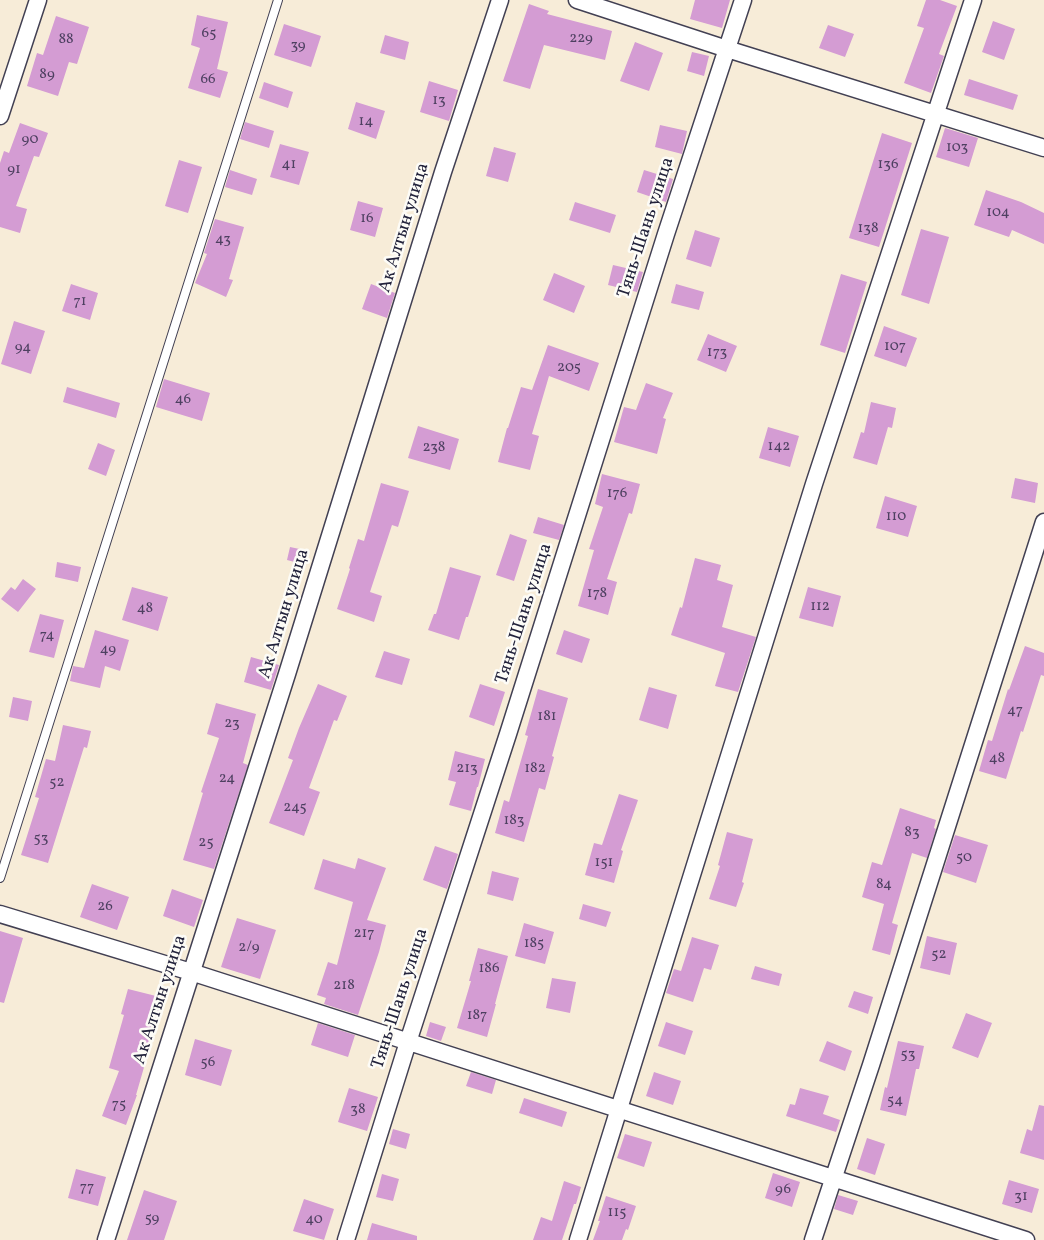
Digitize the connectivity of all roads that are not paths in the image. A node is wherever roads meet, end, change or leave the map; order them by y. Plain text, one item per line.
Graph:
1 (38, 0) edge
2 (278, 0) edge
3 (500, 0) edge
4 (577, 0) edge
5 (743, 0) edge
6 (973, 0) edge
7 (727, 49) junction
8 (936, 114) junction
9 (0, 116) edge
10 (1044, 148) edge
11 (1044, 522) edge
12 (0, 878) edge
13 (0, 914) edge
14 (191, 972) junction
15 (408, 1042) junction
16 (619, 1110) junction
17 (833, 1178) junction
18 (106, 1240) edge
19 (346, 1240) edge
20 (578, 1240) edge
21 (813, 1240) edge
22 (1026, 1240) edge

1 - 9 street
2 - 12 lane
3 - 14 street, Ак Алтын улица
4 - 7 street
5 - 7 street, Тянь-Шань улица
6 - 8 street
7 - 8 street
7 - 15 street, Тянь-Шань улица
8 - 10 street
8 - 16 street
11 - 17 street
13 - 14 street
14 - 15 street
14 - 18 street, Ак Алтын улица
15 - 16 street
15 - 19 street, Тянь-Шань улица
16 - 17 street
16 - 20 street
17 - 21 street
17 - 22 street

